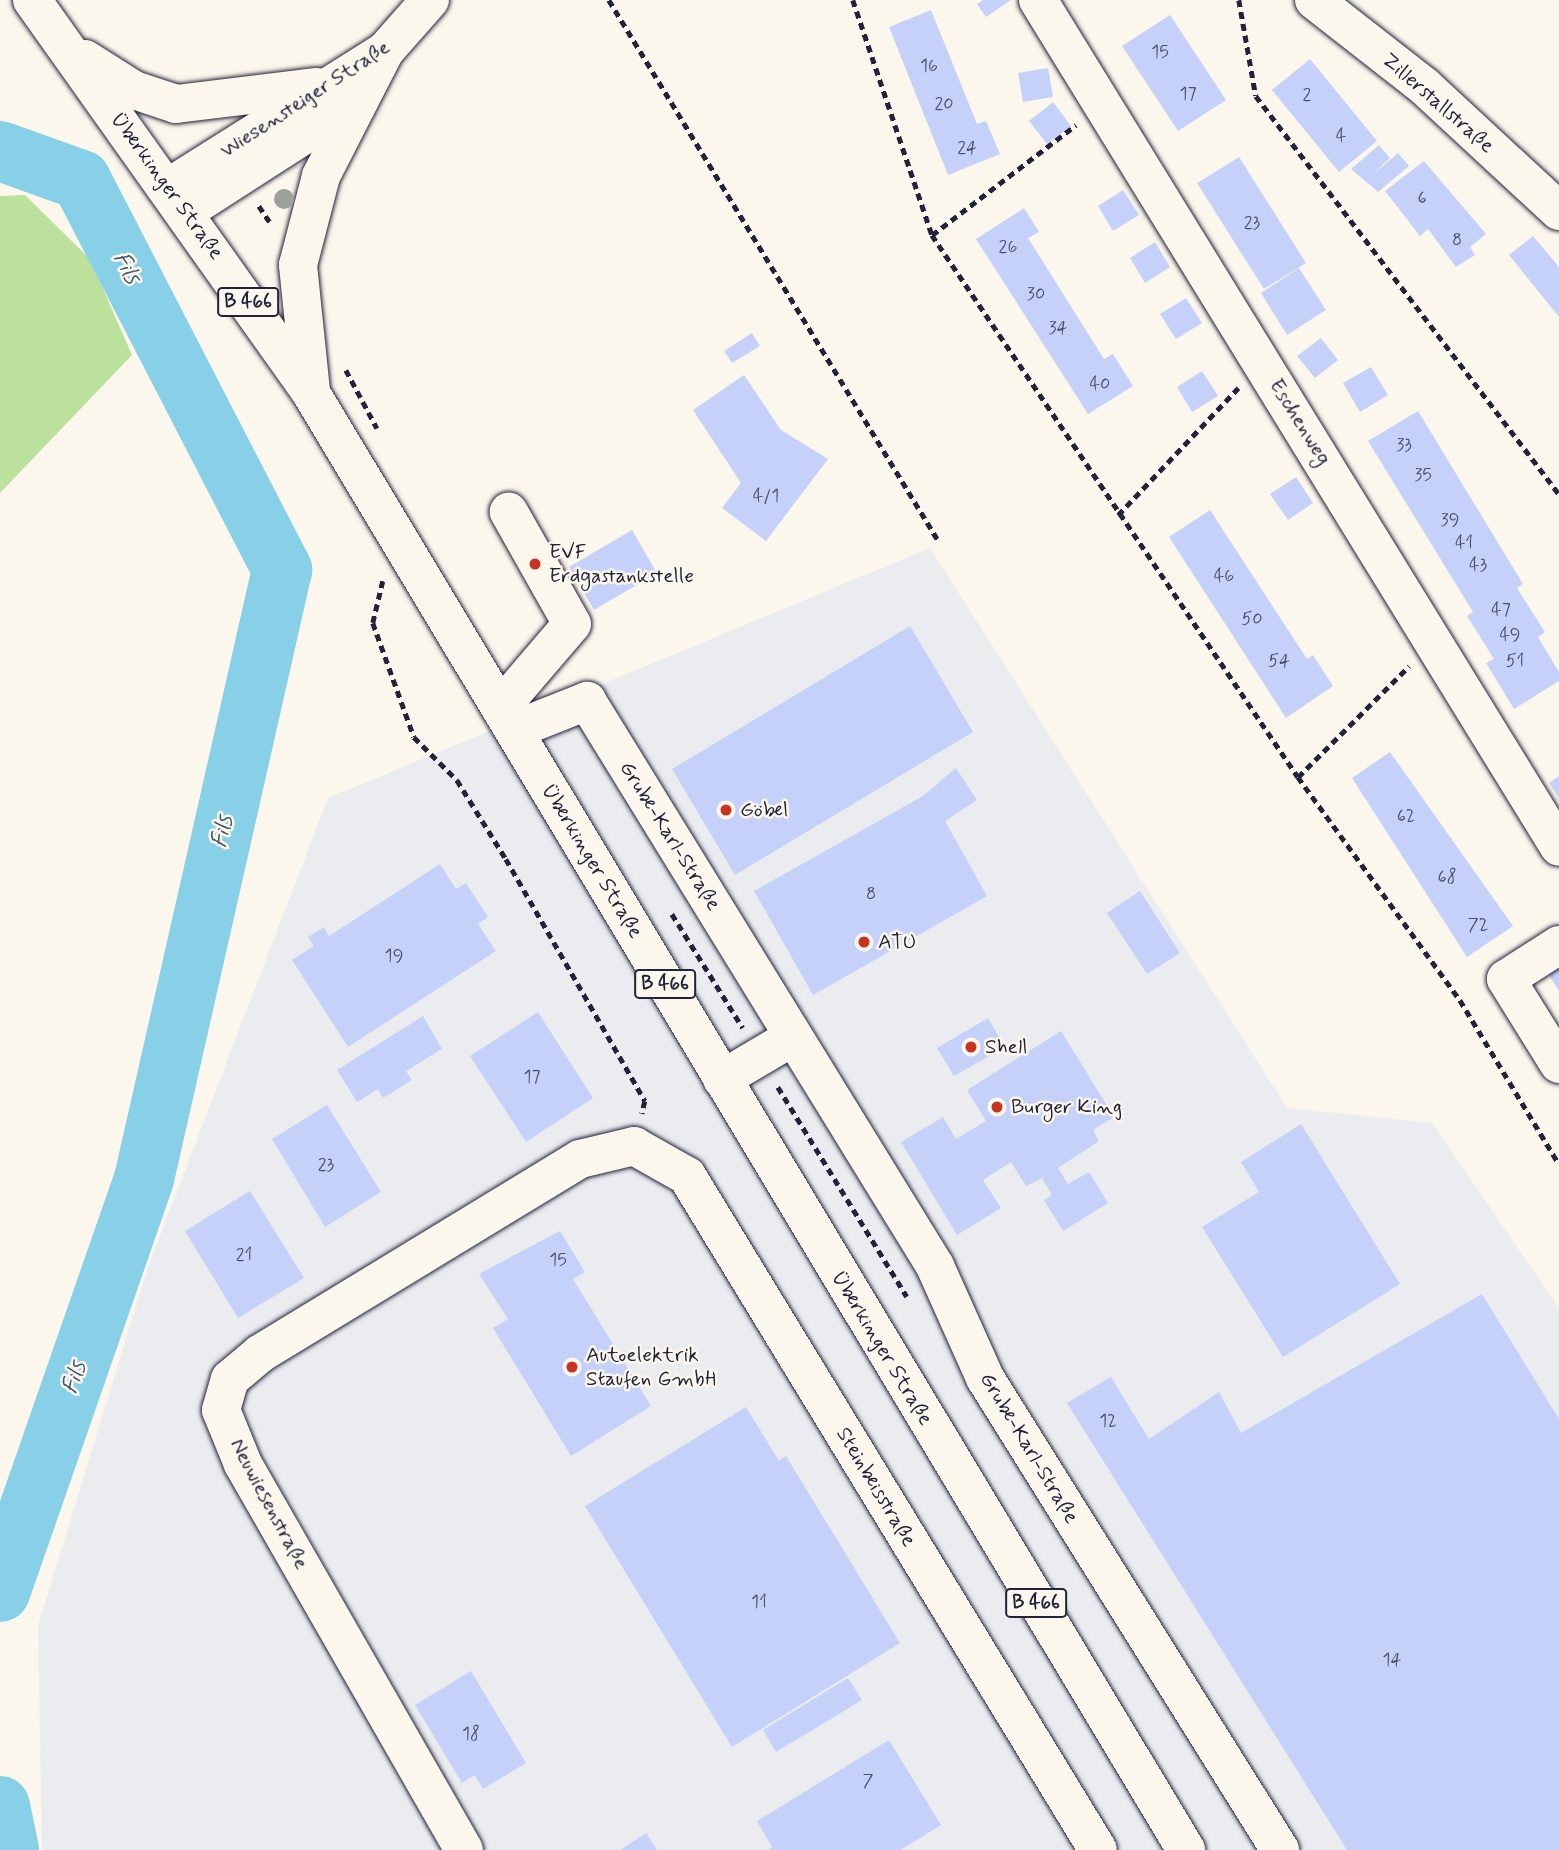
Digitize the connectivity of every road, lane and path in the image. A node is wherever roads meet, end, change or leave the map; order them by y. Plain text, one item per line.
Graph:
1 (32, 0) edge
2 (430, 0) edge
3 (609, 0) edge
4 (853, 0) edge
5 (1038, 0) edge
6 (1239, 0) edge
7 (1314, 0) edge
8 (64, 44) junction
9 (345, 92) junction
10 (1105, 103) junction
11 (178, 199) junction
12 (1559, 211) edge
13 (932, 235) junction
14 (1262, 362) junction
15 (311, 393) junction
16 (1559, 494) edge
17 (509, 512) dead end
18 (1118, 515) junction
19 (395, 533) junction
20 (938, 540) dead end
21 (1435, 639) junction
22 (508, 719) junction
23 (1298, 777) junction
24 (1559, 847) edge
25 (1559, 944) edge
26 (793, 1037) junction
27 (1559, 1064) edge
28 (722, 1079) junction
29 (634, 1146) junction
30 (1559, 1164) edge
31 (464, 1850) edge
32 (1098, 1850) edge
33 (1186, 1850) edge
34 (1280, 1850) edge

1 - 8 street, Überkinger Straße / B 466
2 - 9 street, Wiesensteiger Straße
3 - 20 path
4 - 13 path
5 - 10 street, Eschenweg
6 - 16 path
7 - 12 street, Zillerstallstraße
8 - 9 street
8 - 11 street, Überkinger Straße / B 466
9 - 11 street, Wiesensteiger Straße
9 - 15 street
10 - 13 path
10 - 14 street, Eschenweg
11 - 15 street, Überkinger Straße / B 466
13 - 18 path
14 - 18 path
14 - 21 street, Eschenweg
15 - 19 street, Überkinger Straße / B 466
17 - 22 street
18 - 23 path
19 - 22 street, Überkinger Straße / B 466
19 - 29 path
21 - 23 path
21 - 24 street, Eschenweg
22 - 26 street, Grube-Karl-Straße
22 - 28 street, Überkinger Straße / B 466
23 - 30 path
25 - 27 street
26 - 28 street
26 - 34 street, Grube-Karl-Straße
28 - 33 street, Überkinger Straße / B 466
29 - 31 street, Neuwiesenstraße
29 - 32 street, Steinbeisstraße

